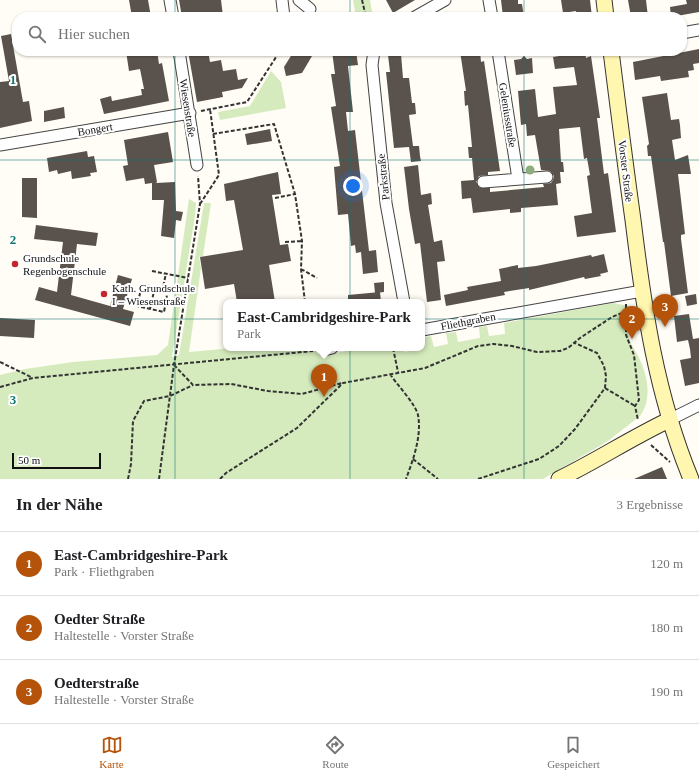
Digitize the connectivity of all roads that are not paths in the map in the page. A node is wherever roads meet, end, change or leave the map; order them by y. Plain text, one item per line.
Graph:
1 (170, 0) edge
2 (282, 0) edge
3 (299, 0) edge
4 (445, 0) edge
5 (489, 0) edge
6 (604, 0) edge
7 (310, 9) dead end
8 (172, 12) edge
9 (283, 12) edge
10 (424, 12) edge
11 (491, 12) edge
12 (605, 12) edge
13 (699, 30) edge
14 (687, 31) edge
15 (180, 56) edge
16 (373, 56) edge
17 (499, 56) edge
18 (612, 56) edge
19 (190, 113) junction
20 (0, 145) edge
21 (197, 165) road end
22 (547, 176) dead end
23 (518, 179) junction
24 (483, 182) dead end
25 (642, 291) junction
26 (403, 299) edge
27 (425, 329) edge
28 (699, 405) edge
29 (669, 420) junction
30 (559, 479) edge
31 (691, 479) edge

1 - 8 street
2 - 9 street
3 - 7 street
4 - 10 street
5 - 11 street
6 - 12 main road
13 - 14 street
15 - 19 street, Wiesenstraße
16 - 26 street, Parkstraße
17 - 23 street, Geleniusstraße
18 - 25 main road, Vorster Straße
19 - 20 street, Bongert
19 - 21 street, Wiesenstraße
22 - 23 street
23 - 24 street
25 - 27 street, Fliethgraben
25 - 29 main road, Vorster Straße
28 - 29 street
29 - 30 main road
29 - 31 main road, Vorster Straße

